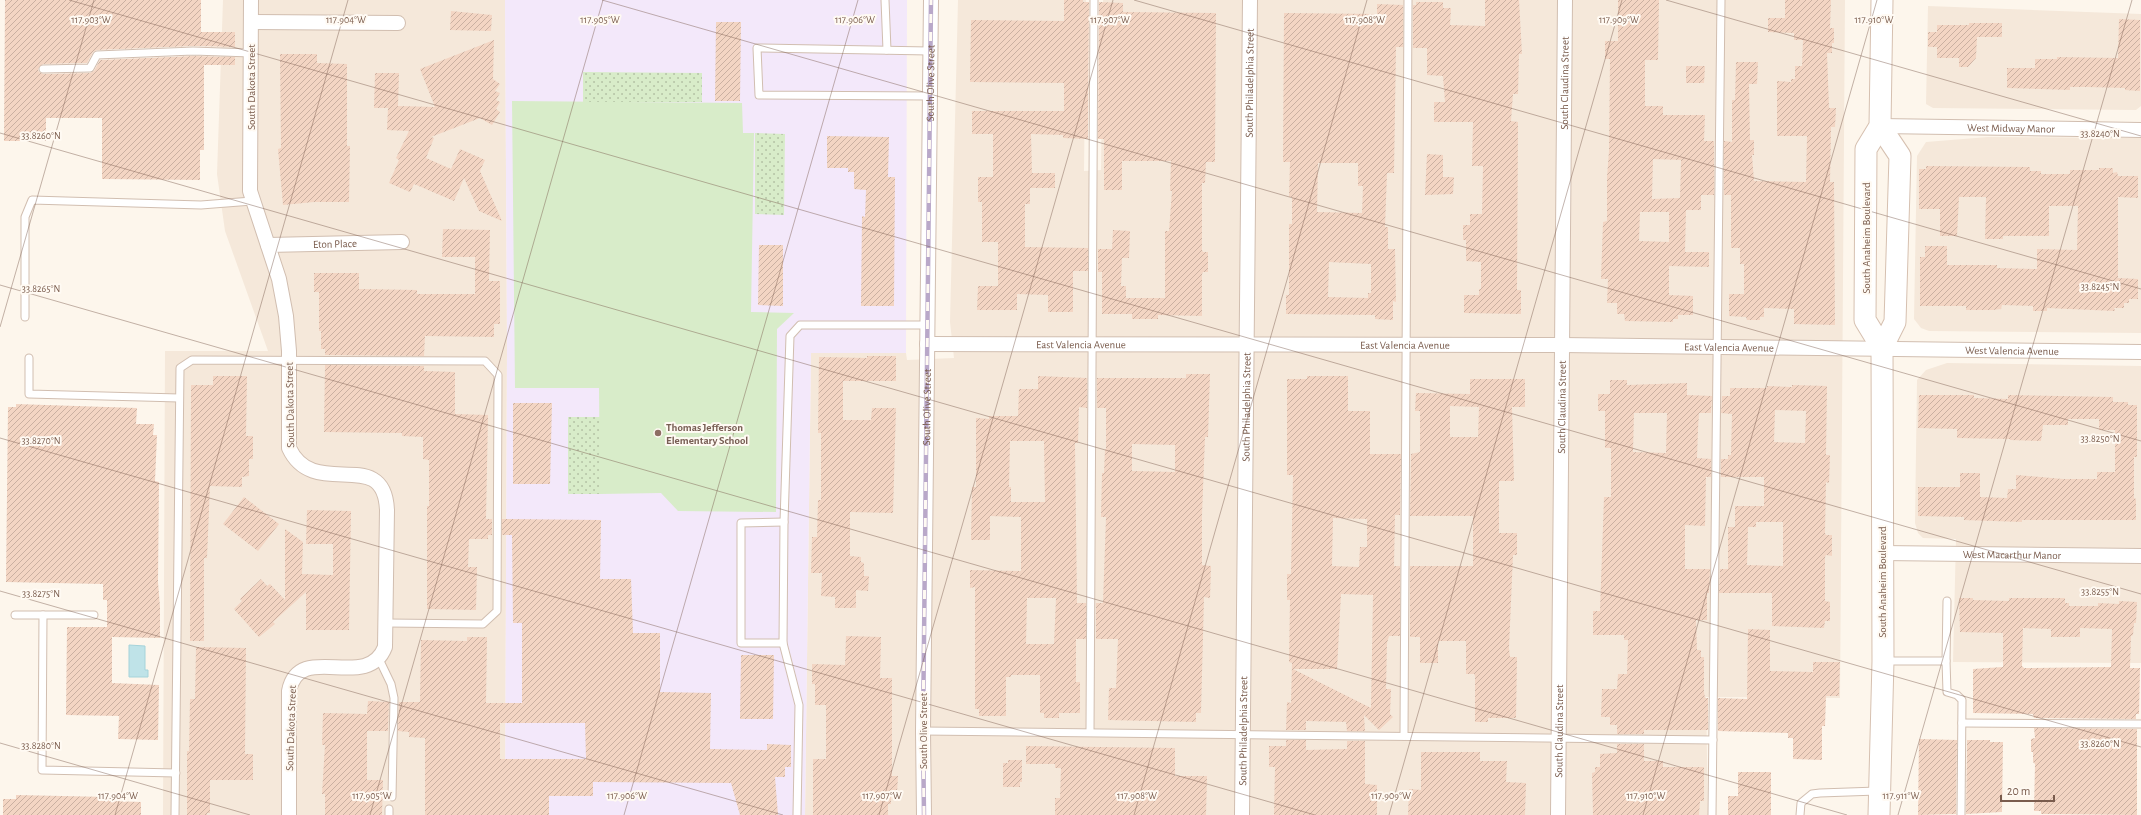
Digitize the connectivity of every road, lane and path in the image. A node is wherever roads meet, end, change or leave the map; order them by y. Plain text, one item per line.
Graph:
1 (251, 0) edge
2 (885, 0) edge
3 (930, 0) edge
4 (1094, 0) edge
5 (1250, 0) edge
6 (1408, 0) edge
7 (1565, 0) edge
8 (1721, 0) edge
9 (1882, 0) edge
10 (251, 22) junction
11 (398, 23) dead end
12 (887, 50) junction
13 (930, 51) junction
14 (251, 53) junction
15 (44, 70) dead end
16 (929, 96) junction
17 (1880, 126) junction
18 (2141, 130) edge
19 (252, 201) junction
20 (402, 242) dead end
21 (268, 245) junction
22 (25, 317) dead end
23 (927, 325) junction
24 (1092, 343) junction
25 (1248, 343) junction
26 (927, 344) junction
27 (1405, 344) junction
28 (1562, 345) junction
29 (1717, 346) junction
30 (1882, 348) junction
31 (2141, 352) edge
32 (29, 358) dead end
33 (289, 360) junction
34 (179, 398) junction
35 (784, 522) junction
36 (1882, 553) junction
37 (2141, 556) edge
38 (1947, 601) dead end
39 (15, 615) dead end
40 (43, 615) junction
41 (94, 615) dead end
42 (386, 623) junction
43 (783, 643) junction
44 (379, 659) junction
45 (1883, 661) junction
46 (1946, 661) junction
47 (1962, 723) junction
48 (2141, 724) edge
49 (923, 731) junction
50 (1090, 732) junction
51 (1242, 734) junction
52 (1404, 736) junction
53 (1558, 738) junction
54 (1713, 740) junction
55 (176, 773) junction
56 (1880, 791) junction
57 (392, 797) dead end
58 (175, 815) edge
59 (289, 815) edge
60 (797, 815) edge
61 (924, 815) edge
62 (1242, 815) edge
63 (1558, 815) edge
64 (1712, 815) edge
65 (1800, 815) edge
66 (1879, 815) edge
67 (1961, 815) edge

1 - 10 street, South Dakota Street
2 - 12 lane
3 - 13 street, South Olive Street
4 - 24 lane
5 - 25 street, South Philadelphia Street
6 - 27 lane
7 - 28 street, South Claudina Street
8 - 29 lane
9 - 17 main road
10 - 11 street
10 - 14 street, South Dakota Street
12 - 13 lane
12 - 16 lane
13 - 16 street, South Olive Street
14 - 15 lane
14 - 19 street, South Dakota Street
16 - 23 street, South Olive Street
17 - 18 street, West Midway Manor
17 - 30 main road, South Anaheim Boulevard
17 - 30 main road, South Anaheim Boulevard
19 - 21 street, South Dakota Street
19 - 22 lane
20 - 21 street, Eton Place
21 - 33 street, South Dakota Street
23 - 26 street, South Olive Street
23 - 35 lane
24 - 25 street, East Valencia Avenue
24 - 26 street, East Valencia Avenue
24 - 50 lane
25 - 27 street, East Valencia Avenue
25 - 51 street, South Philadelphia Street
26 - 49 street, South Olive Street
27 - 28 street, East Valencia Avenue
27 - 52 lane
28 - 29 street, East Valencia Avenue
28 - 53 street, South Claudina Street
29 - 30 street, East Valencia Avenue
29 - 54 lane
30 - 31 street, West Valencia Avenue
30 - 36 main road, South Anaheim Boulevard
32 - 34 lane
33 - 34 lane
33 - 42 street, South Dakota Street
33 - 42 lane
34 - 55 lane
35 - 43 lane
35 - 43 lane
36 - 37 street, West Macarthur Manor
36 - 45 main road, South Anaheim Boulevard
38 - 46 lane
39 - 40 lane
40 - 41 lane
40 - 55 lane
42 - 44 street, South Dakota Street
43 - 60 lane
44 - 57 lane
44 - 59 street, South Dakota Street
45 - 46 lane
45 - 56 main road, South Anaheim Boulevard
46 - 47 lane
47 - 48 lane
47 - 67 lane
49 - 50 lane
49 - 61 street, South Olive Street
50 - 51 lane
51 - 52 lane
51 - 62 street, South Philadelphia Street
52 - 53 lane
53 - 54 lane
53 - 63 street, South Claudina Street
54 - 64 lane
55 - 58 lane
56 - 65 lane
56 - 66 main road, South Anaheim Boulevard

